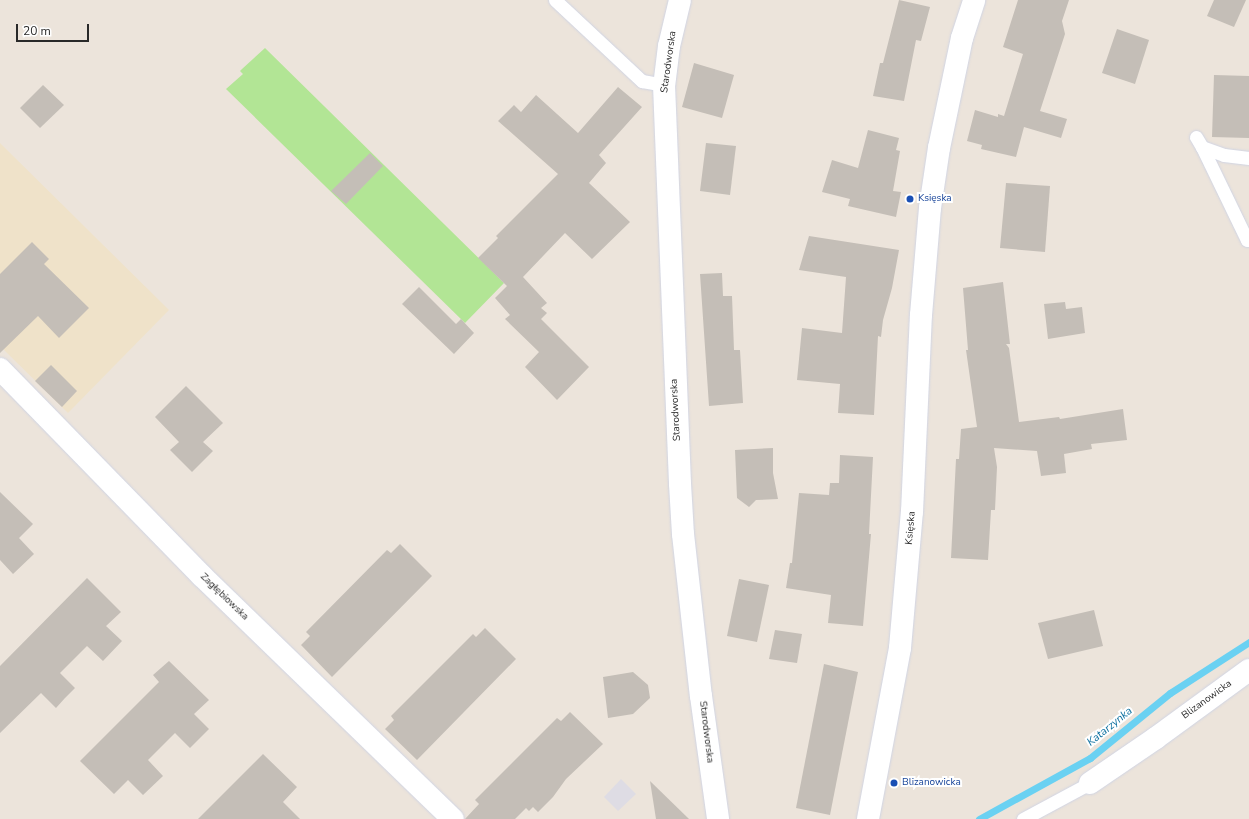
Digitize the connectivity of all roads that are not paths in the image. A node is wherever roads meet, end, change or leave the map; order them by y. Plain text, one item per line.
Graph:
1 (555, 0) edge
2 (680, 0) edge
3 (974, 0) edge
4 (664, 85) junction
5 (1249, 158) edge
6 (1248, 241) edge
7 (0, 369) edge
8 (1249, 670) edge
9 (1090, 783) joint
10 (453, 819) edge
11 (718, 819) edge
12 (868, 819) edge
13 (1023, 819) edge

1 - 4 lane
2 - 4 street, Starodworska
3 - 12 street, Księska
4 - 11 street, Starodworska
5 - 6 lane
7 - 10 street, Zagłębiowska
8 - 9 street, Blizanowicka
9 - 13 lane, Blizanowicka

